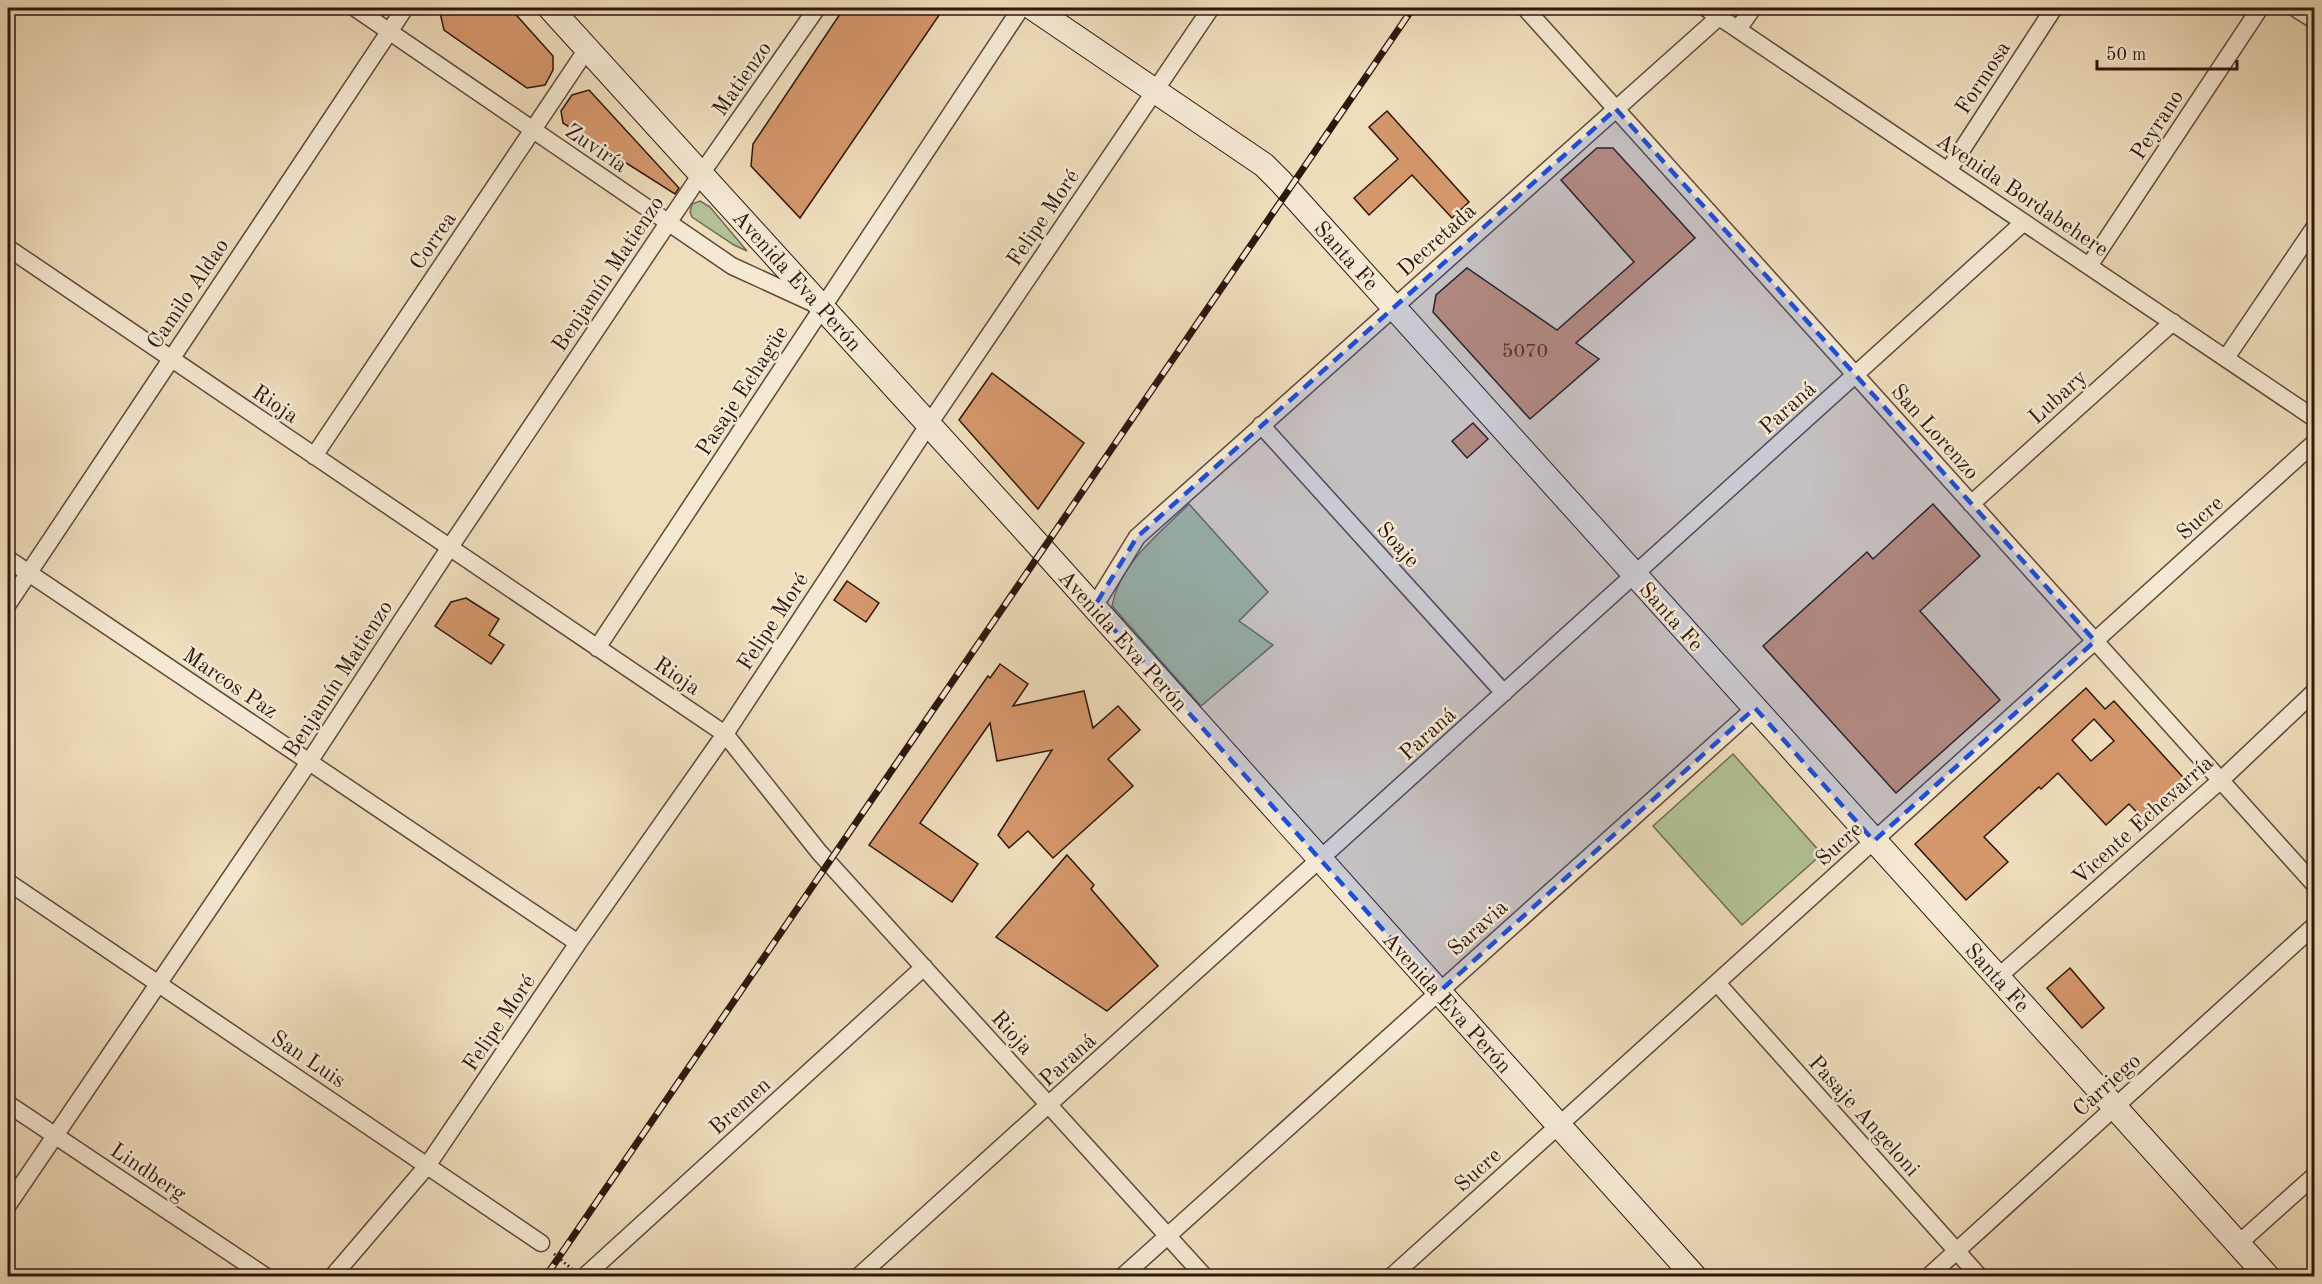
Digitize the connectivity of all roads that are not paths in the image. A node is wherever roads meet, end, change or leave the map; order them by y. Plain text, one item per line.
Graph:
1 (355, 8) edge
2 (405, 8) edge
3 (550, 8) edge
4 (817, 8) edge
5 (1021, 8) edge
6 (1033, 8) edge
7 (1211, 8) edge
8 (1525, 8) edge
9 (1753, 8) edge
10 (2054, 8) edge
11 (2260, 8) edge
12 (2295, 8) edge
13 (1713, 12) edge
14 (2314, 20) edge
15 (1738, 29) junction
16 (389, 31) junction
17 (587, 49) junction
18 (1155, 91) junction
19 (1616, 109) junction
20 (533, 130) junction
21 (1948, 171) junction
22 (701, 174) junction
23 (2024, 222) junction
24 (668, 223) junction
25 (2314, 228) edge
26 (8, 248) edge
27 (2089, 266) junction
28 (822, 307) junction
29 (1394, 307) junction
30 (2173, 322) junction
31 (171, 358) junction
32 (2226, 358) junction
33 (1856, 375) junction
34 (2314, 418) edge
35 (929, 424) junction
36 (1261, 425) junction
37 (2314, 443) edge
38 (314, 456) junction
39 (1971, 504) junction
40 (450, 547) junction
41 (8, 559) edge
42 (28, 573) junction
43 (1635, 574) junction
44 (8, 604) edge
45 (1094, 607) junction
46 (2095, 641) junction
47 (597, 648) junction
48 (2314, 692) edge
49 (1504, 693) junction
50 (1755, 708) junction
51 (725, 734) junction
52 (309, 762) junction
53 (2221, 780) junction
54 (1874, 841) junction
55 (1320, 860) junction
56 (8, 882) edge
57 (2314, 884) edge
58 (2314, 926) edge
59 (578, 943) junction
60 (924, 967) junction
61 (1998, 977) junction
62 (157, 983) junction
63 (1717, 983) junction
64 (1439, 992) junction
65 (8, 1104) edge
66 (1050, 1104) junction
67 (2114, 1107) junction
68 (1558, 1126) junction
69 (54, 1135) junction
70 (427, 1166) junction
71 (2314, 1176) edge
72 (8, 1205) edge
73 (1168, 1236) junction
74 (541, 1243) road end
75 (2238, 1244) junction
76 (1957, 1251) junction
77 (579, 1273) edge
78 (265, 1276) edge
79 (333, 1276) edge
80 (860, 1276) edge
81 (1123, 1276) edge
82 (1204, 1276) edge
83 (1392, 1276) edge
84 (1694, 1276) edge
85 (1929, 1276) edge
86 (1979, 1276) edge
87 (2267, 1276) edge

1 - 16 street, Zuviría
2 - 16 street, Camilo Aldao
3 - 17 main road, Avenida Eva Perón
4 - 22 street, Matienzo
5 - 28 street, Pasaje Echagüe
6 - 18 main road, Santa Fe
7 - 18 street, Felipe Moré
8 - 19 street, San Lorenzo
9 - 15 street
10 - 21 street, Formosa
11 - 27 street, Peyrano
12 - 14 street
13 - 15 street, Avenida Bordabehere
13 - 19 street, Decretada
15 - 21 street, Avenida Bordabehere
16 - 20 street, Zuviría
16 - 31 street, Camilo Aldao
17 - 20 street, Correa
17 - 22 main road, Avenida Eva Perón
18 - 29 main road, Santa Fe
18 - 35 street, Felipe Moré
19 - 29 street, Decretada
19 - 33 street, San Lorenzo
20 - 24 street, Zuviría
20 - 38 street, Correa
21 - 23 street, Avenida Bordabehere
22 - 24 street, Benjamín Matienzo
22 - 28 main road, Avenida Eva Perón
23 - 27 street, Avenida Bordabehere
23 - 33 street, Paraná
24 - 28 street, Zuviría
24 - 40 street, Benjamín Matienzo
25 - 32 street
26 - 31 street, Rioja
27 - 30 street, Avenida Bordabehere
28 - 35 main road, Avenida Eva Perón
28 - 47 street, Pasaje Echagüe
29 - 36 street, Decretada
29 - 43 main road, Santa Fe
30 - 32 street, Avenida Bordabehere
30 - 39 street, Lubary
31 - 38 street, Rioja
31 - 42 street, Camilo Aldao
32 - 34 street, Avenida Bordabehere
33 - 39 street, San Lorenzo
33 - 43 street, Paraná
35 - 45 main road, Avenida Eva Perón
35 - 51 street, Felipe Moré
36 - 45 street, Decretada
36 - 49 street, Soaje
37 - 46 street, Sucre
38 - 40 street, Rioja
39 - 46 street, San Lorenzo
40 - 47 street, Rioja
40 - 52 street, Benjamín Matienzo
41 - 42 street, Marcos Paz
42 - 44 street, Camilo Aldao
42 - 52 street, Marcos Paz
43 - 49 street, Paraná
43 - 50 main road, Santa Fe
45 - 55 main road, Avenida Eva Perón
46 - 53 street, San Lorenzo
46 - 54 street, Sucre
47 - 51 street, Rioja
48 - 53 street, Vicente Echevarría
49 - 55 street, Paraná
50 - 54 main road, Santa Fe
50 - 64 street, Saravia
51 - 59 street, Felipe Moré
51 - 60 street, Rioja
52 - 59 street, Marcos Paz
52 - 62 street, Benjamín Matienzo
53 - 57 street, San Lorenzo
53 - 61 street, Vicente Echevarría
54 - 61 main road, Santa Fe
54 - 63 street, Sucre
55 - 64 main road, Avenida Eva Perón
55 - 66 street, Paraná
56 - 62 street, San Luis
58 - 67 street, Carriego
59 - 70 street, Felipe Moré
60 - 66 street, Rioja
60 - 77 street, Bremen
61 - 67 main road, Santa Fe
62 - 69 street, Benjamín Matienzo
62 - 70 street, San Luis
63 - 68 street, Sucre
63 - 76 street, Pasaje Angeloni
64 - 68 main road, Avenida Eva Perón
64 - 73 street, Saravia
65 - 69 street, Lindberg
66 - 73 street, Rioja
66 - 80 street, Paraná
67 - 75 main road, Santa Fe
67 - 76 street, Carriego
68 - 83 street, Sucre
68 - 84 main road, Avenida Eva Perón
69 - 72 street, Benjamín Matienzo
69 - 78 street, Lindberg
70 - 74 street, San Luis
70 - 79 street, Felipe Moré
71 - 75 street
73 - 81 street, Saravia
73 - 82 street, Rioja
75 - 87 main road, Santa Fe
76 - 85 street, Carriego
76 - 86 street, Pasaje Angeloni

